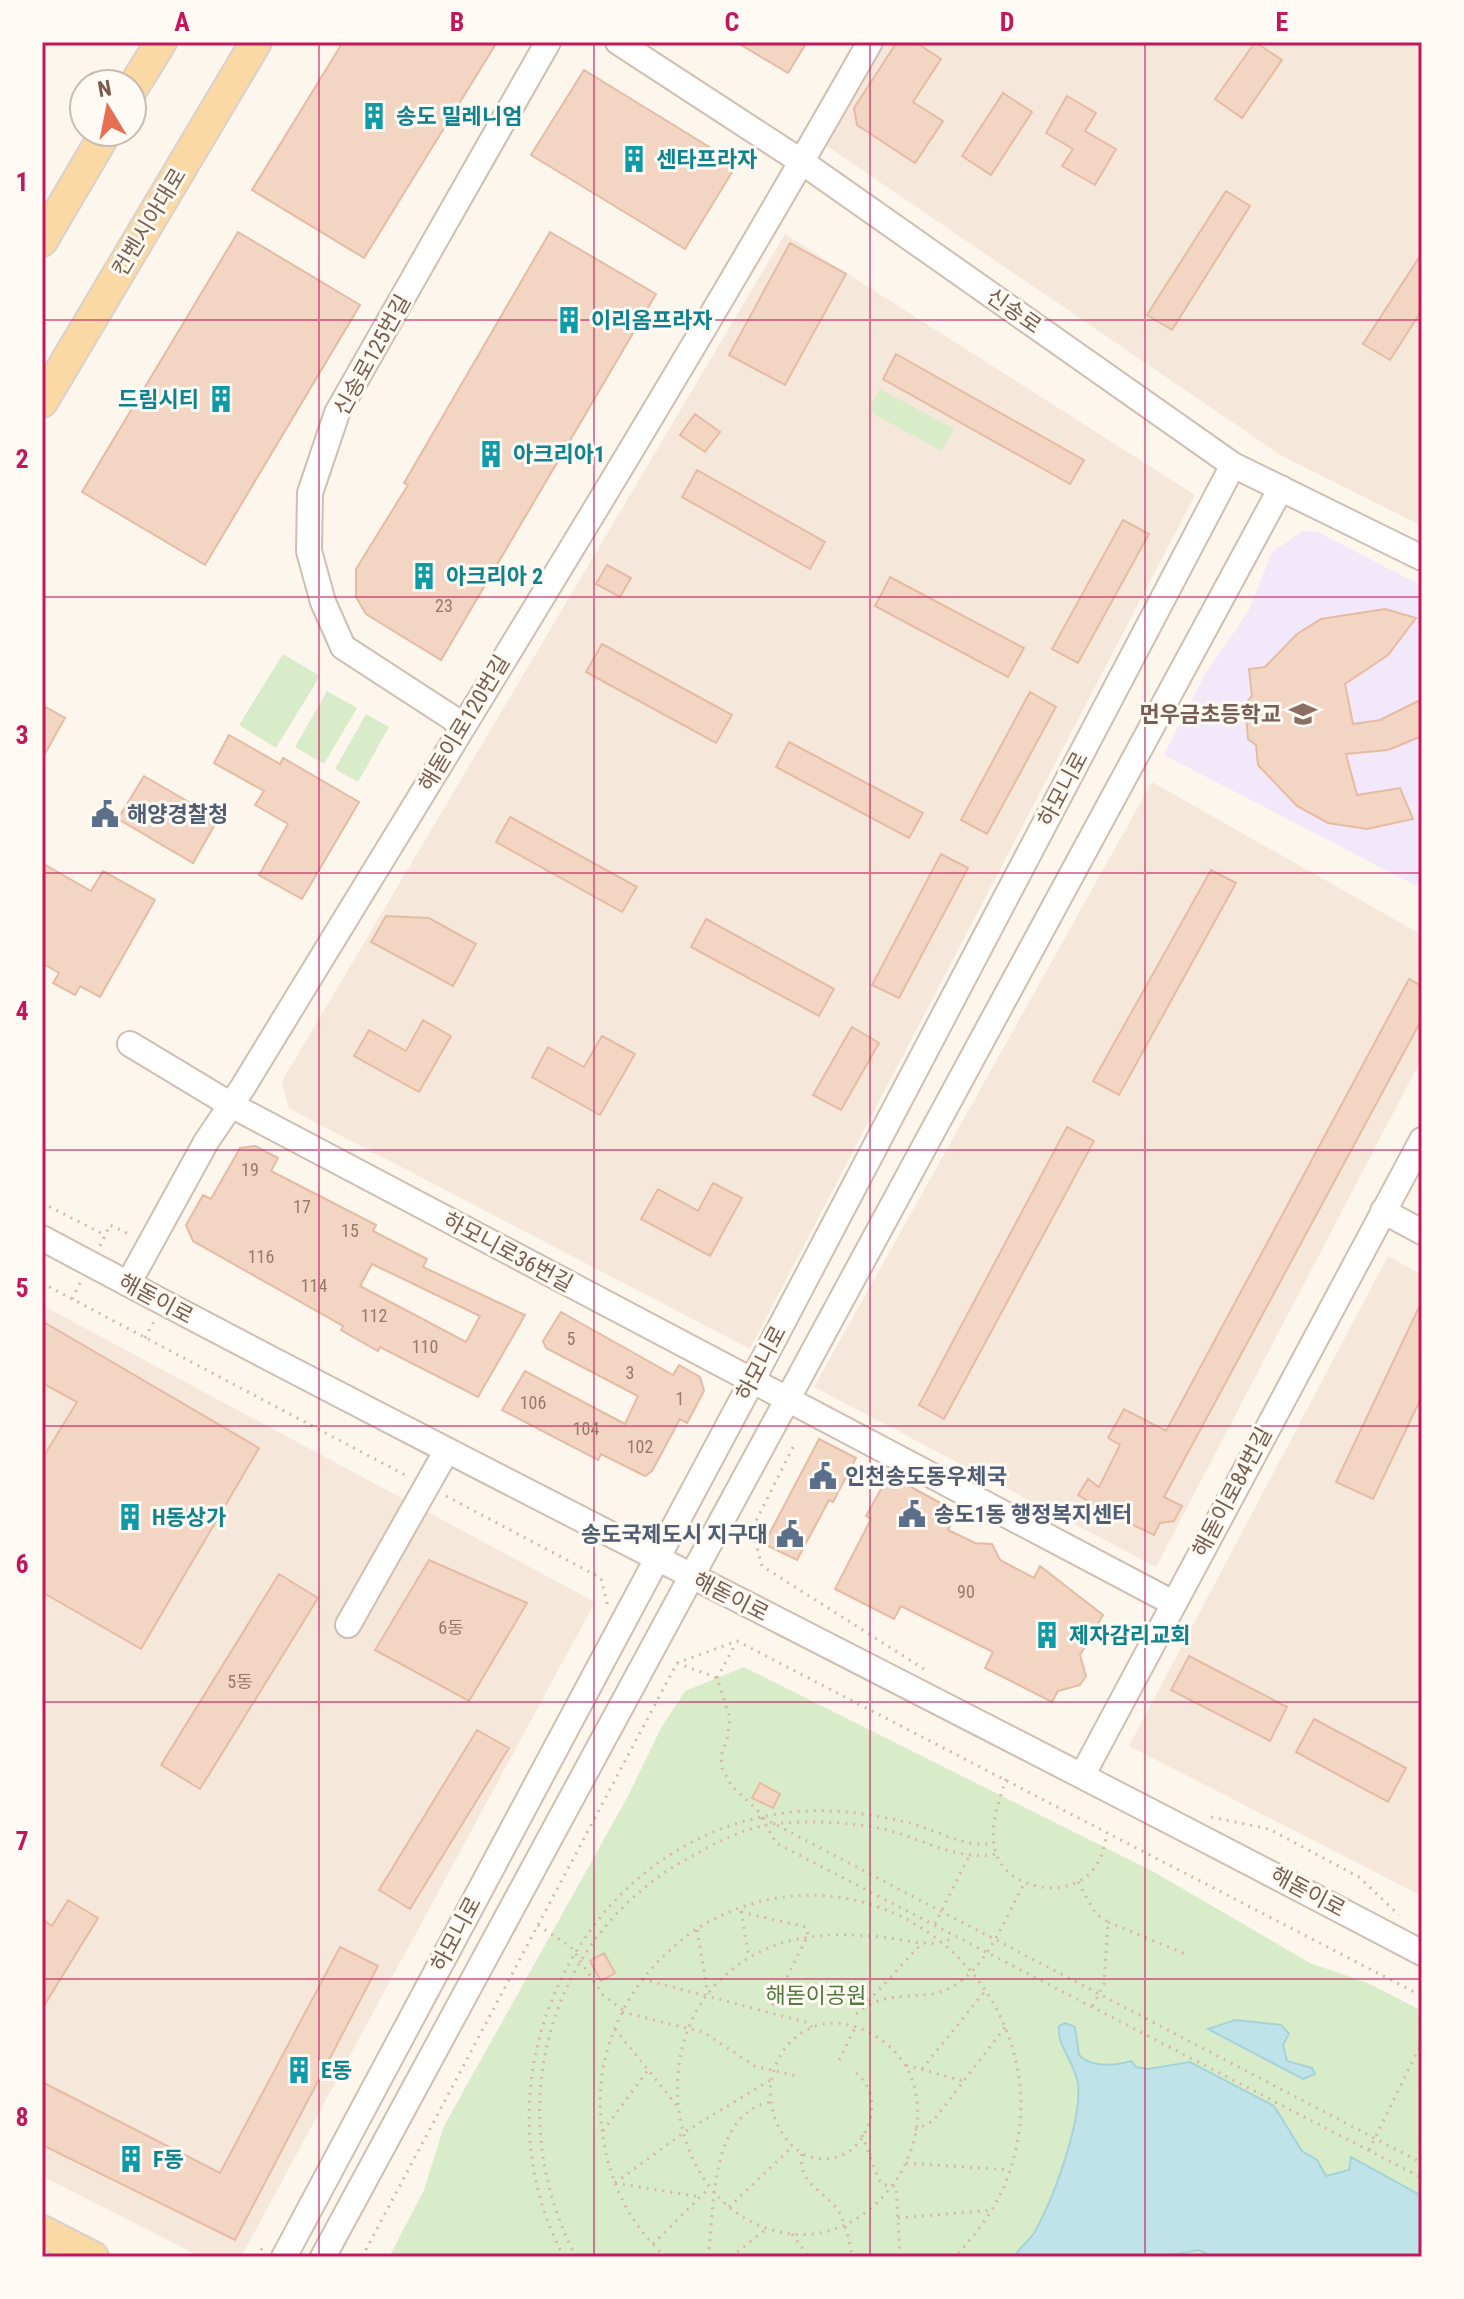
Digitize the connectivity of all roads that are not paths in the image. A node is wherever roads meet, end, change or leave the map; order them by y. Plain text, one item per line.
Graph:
1 (161, 42) edge
2 (256, 42) edge
3 (548, 42) edge
4 (618, 42) edge
5 (870, 42) edge
6 (145, 68) edge
7 (97, 148) edge
8 (802, 162) junction
9 (42, 241) edge
10 (42, 402) edge
11 (1233, 465) junction
12 (1281, 488) junction
13 (1422, 558) edge
14 (463, 725) junction
15 (130, 1044) dead end
16 (231, 1105) junction
17 (1422, 1140) edge
18 (1383, 1211) junction
19 (1422, 1232) edge
20 (42, 1238) edge
21 (128, 1284) junction
22 (752, 1381) junction
23 (785, 1399) junction
24 (447, 1450) junction
25 (657, 1559) junction
26 (692, 1577) junction
27 (1173, 1603) junction
28 (348, 1625) dead end
29 (1083, 1774) junction
30 (1422, 1953) edge
31 (42, 2231) edge
32 (93, 2257) edge
33 (284, 2257) edge
34 (323, 2257) edge

1 - 6 main road
2 - 10 main road, 컨벤시아대로
3 - 14 street, 신송로125번길
4 - 8 street, 신송로
5 - 8 street, 해돋이로120번길
7 - 9 main road
8 - 11 street, 신송로
8 - 14 street, 해돋이로120번길
11 - 12 street, 신송로
11 - 22 street, 하모니로
12 - 13 street, 신송로
12 - 23 street, 하모니로
14 - 16 street, 해돋이로120번길
15 - 16 street, 하모니로36번길
16 - 21 street, 해돋이로120번길
16 - 22 street, 하모니로36번길
17 - 18 street, 해돋이로84번길
18 - 19 street
18 - 27 street, 해돋이로84번길
20 - 21 street, 해돋이로
21 - 24 street, 해돋이로
22 - 23 street, 하모니로36번길
22 - 25 street, 하모니로
23 - 26 street, 하모니로
23 - 27 street, 하모니로36번길
24 - 25 street, 해돋이로
24 - 28 street
25 - 26 street, 해돋이로
25 - 33 street, 하모니로
26 - 29 street, 해돋이로
26 - 34 street, 하모니로
27 - 29 street, 해돋이로84번길
29 - 30 street, 해돋이로
31 - 32 main road

